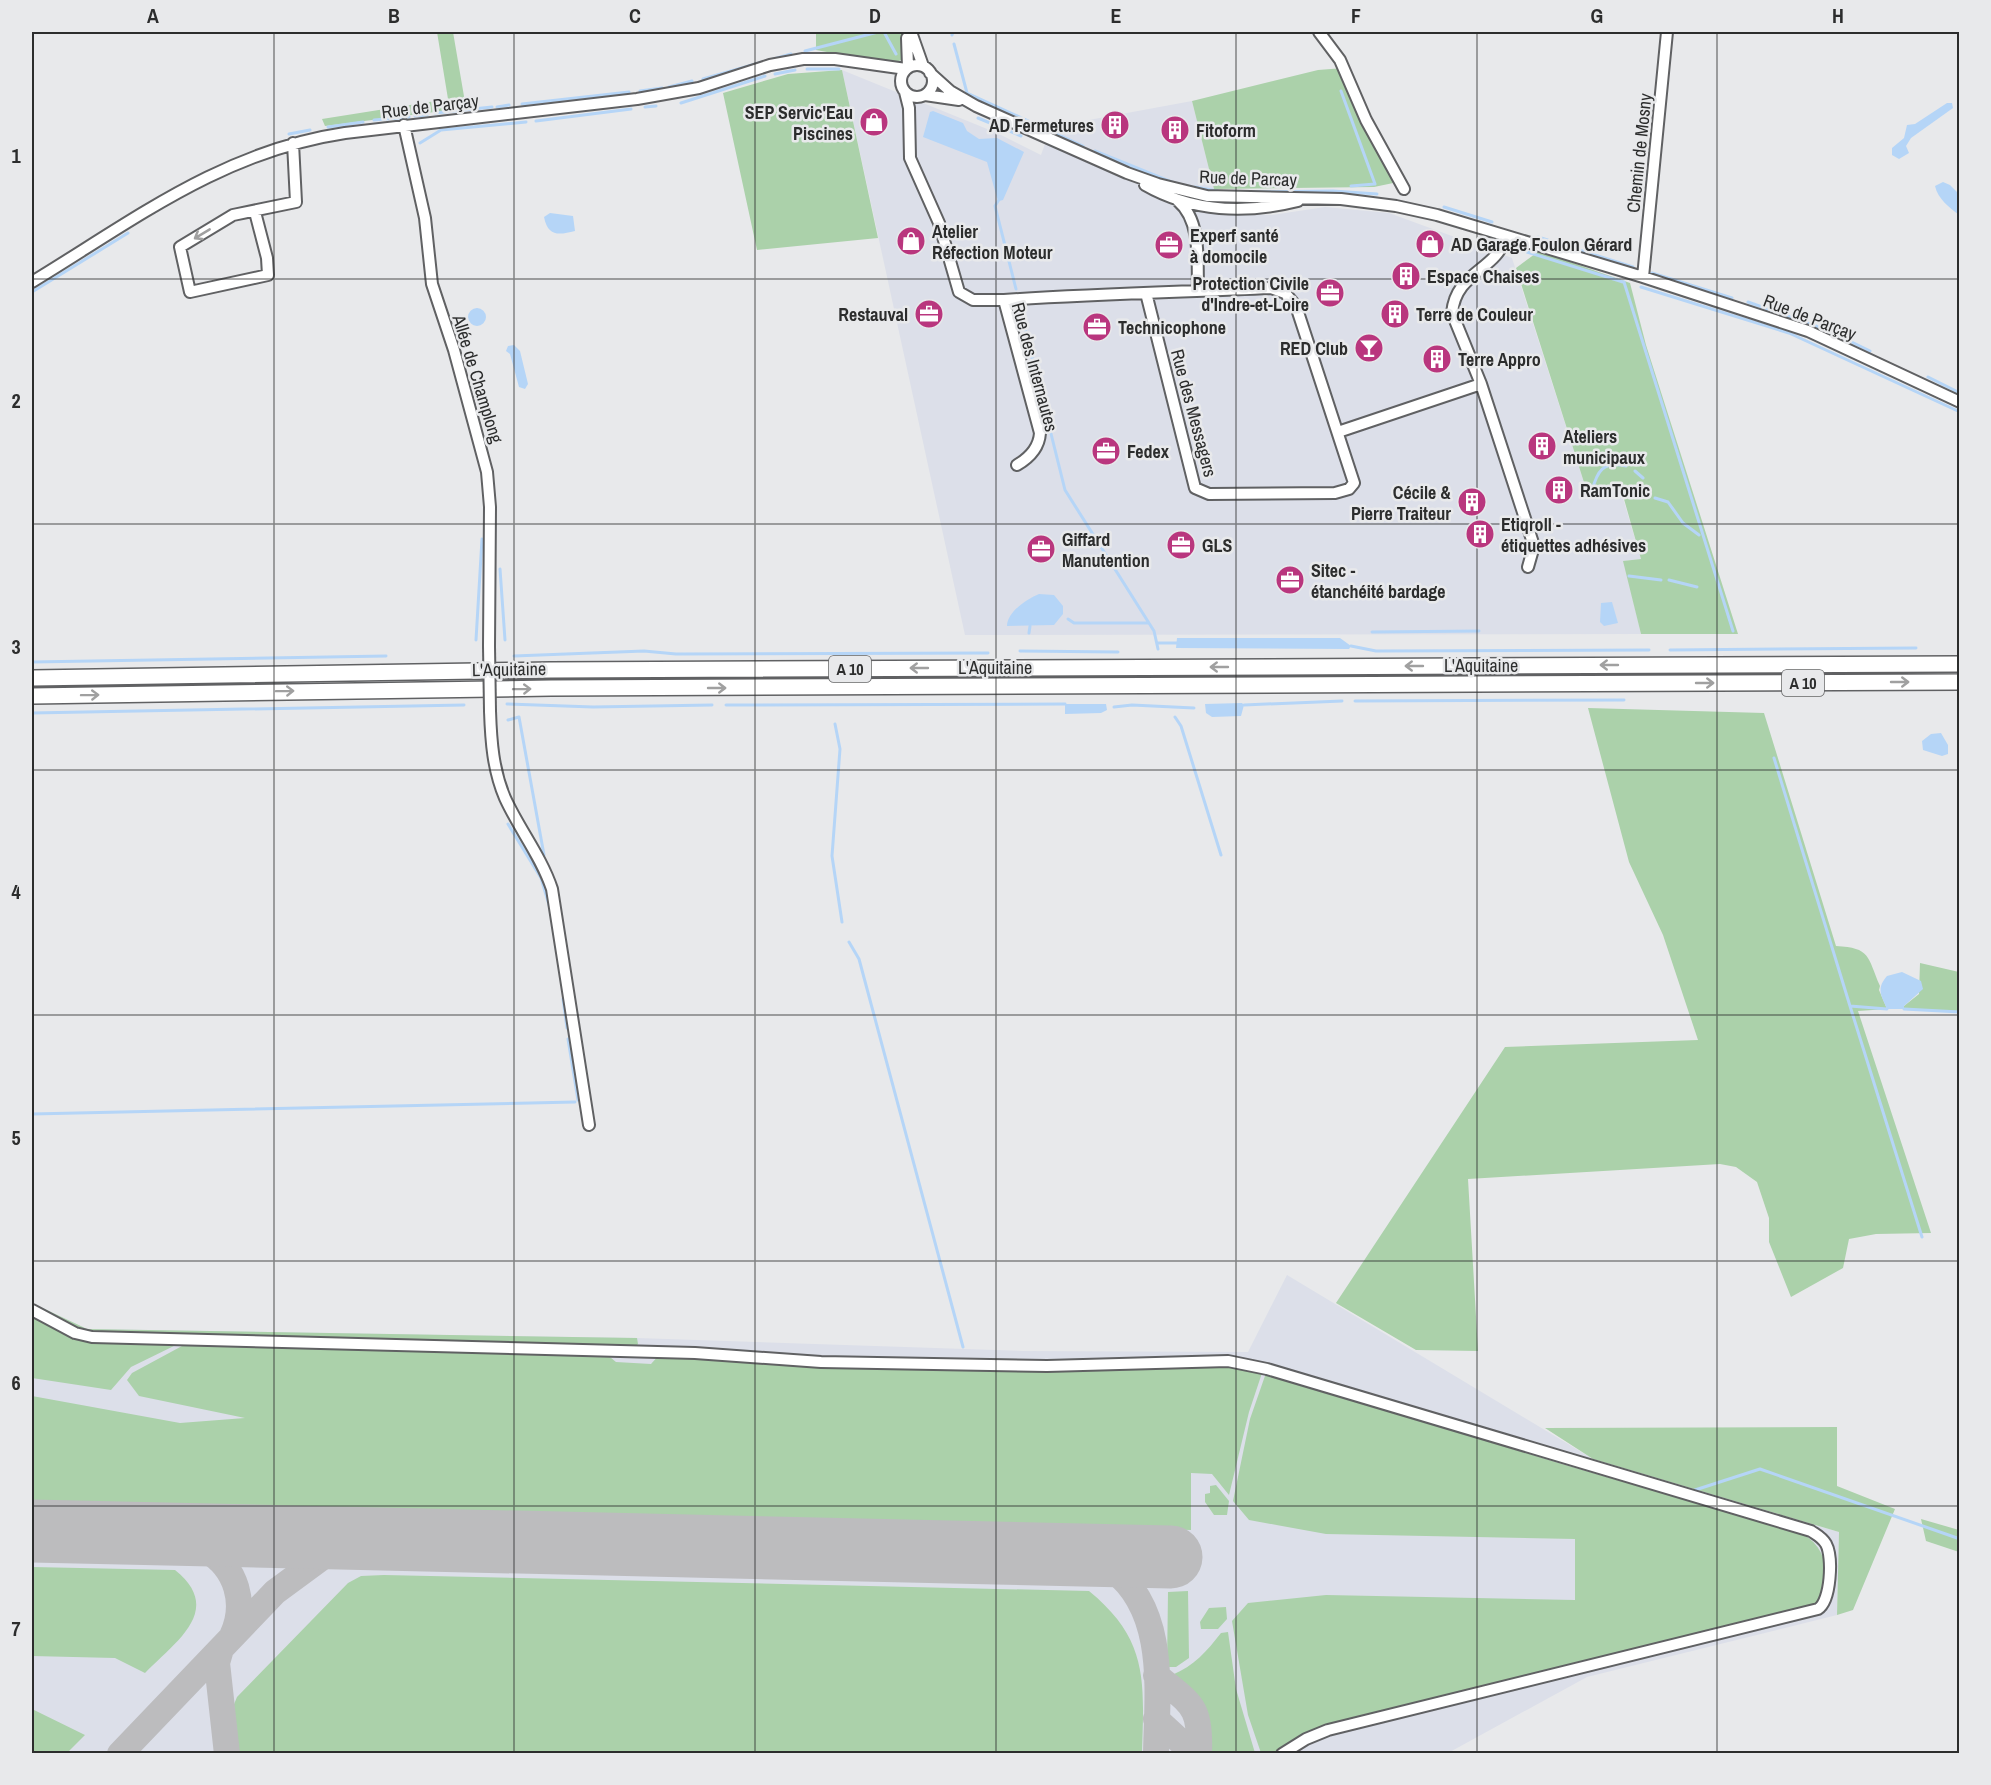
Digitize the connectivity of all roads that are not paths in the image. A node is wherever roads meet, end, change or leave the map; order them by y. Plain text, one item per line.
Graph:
1 (909, 32) edge
2 (1319, 32) edge
3 (1667, 32) edge
4 (864, 64) junction
5 (907, 68) junction
6 (927, 69) junction
7 (903, 89) junction
8 (923, 95) junction
9 (976, 106) junction
10 (404, 125) junction
11 (909, 133) junction
12 (293, 143) junction
13 (1127, 173) junction
14 (1404, 189) dead end
15 (1187, 192) junction
16 (1261, 198) junction
17 (1317, 198) junction
18 (1176, 200) junction
19 (1200, 206) junction
20 (255, 212) junction
21 (1190, 217) junction
22 (1195, 232) junction
23 (1506, 236) junction
24 (1643, 277) junction
25 (32, 282) edge
26 (1198, 291) junction
27 (1146, 293) junction
28 (1004, 300) junction
29 (1481, 384) junction
30 (1959, 402) edge
31 (1338, 432) junction
32 (1017, 465) dead end
33 (1528, 567) dead end
34 (1959, 664) edge
35 (32, 678) edge
36 (1959, 682) edge
37 (32, 696) edge
38 (588, 1125) dead end
39 (32, 1310) edge
40 (1282, 1754) edge

1 - 5 street
1 - 6 street
2 - 14 street
3 - 24 street, Chemin de Mosny
4 - 5 street, Rue de Parçay
4 - 7 street, Rue de Parçay
4 - 10 street, Rue de Parçay
5 - 6 street
5 - 7 street
6 - 8 street
6 - 9 street, Rue de Parcay
7 - 8 street
7 - 11 street, Rue des Internautes
8 - 9 street, Rue de Parcay
8 - 11 street, Rue des Internautes
9 - 13 street, Rue de Parcay
10 - 12 street, Rue de Parçay
10 - 38 street, Allée de Champlong, bridge
11 - 28 street, Rue des Internautes
12 - 20 street
12 - 25 street, Rue de Parçay
13 - 15 street, Rue de Parcay
13 - 18 street, Rue de Parcay
15 - 16 street, Rue de Parcay
15 - 19 street
16 - 17 street, Rue de Parcay
16 - 19 street
17 - 19 street, Rue de Parcay
17 - 23 street, Rue de Parçay
18 - 19 street, Rue de Parcay
18 - 21 street
19 - 21 street
19 - 22 street
20 -> 20 street
21 - 22 street
22 - 26 street
23 - 24 street, Rue de Parçay
23 - 29 street
24 - 30 street, Rue de Parçay
26 - 27 street
26 - 31 street
27 - 28 street
27 - 31 street, Rue des Messagers
28 - 32 street, Rue des Internautes
29 - 31 street
29 - 33 street
34 -> 35 highway, L'Aquitaine / A 10
37 -> 36 highway, L'Aquitaine / A 10
39 - 40 street

